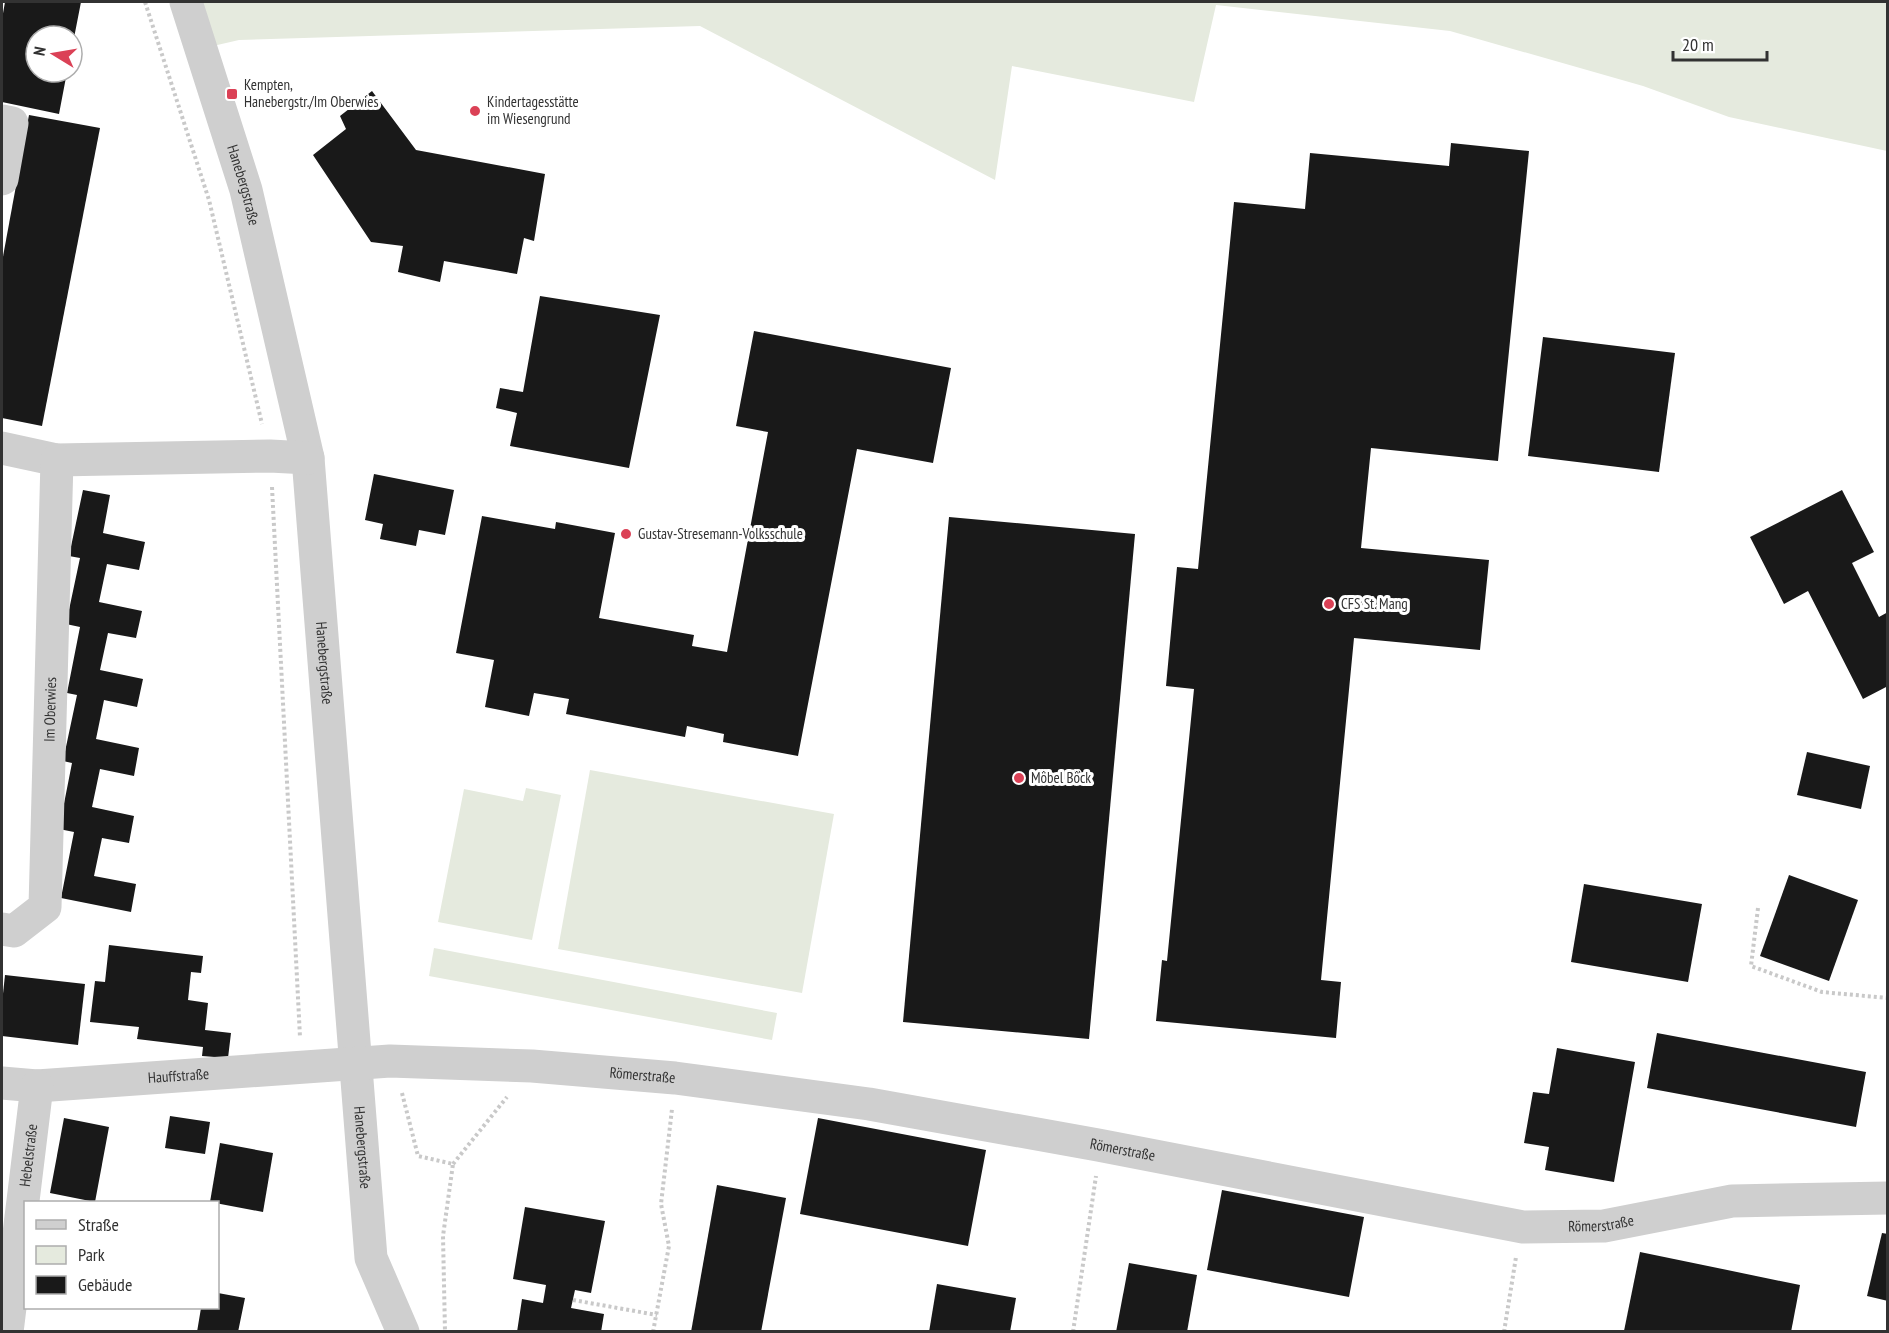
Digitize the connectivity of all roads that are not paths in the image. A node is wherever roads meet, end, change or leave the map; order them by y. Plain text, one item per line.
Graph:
1 (186, 2) edge
2 (2, 121) edge
3 (2, 179) edge
4 (2, 448) edge
5 (308, 458) junction
6 (57, 460) junction
7 (2, 929) edge
8 (356, 1062) junction
9 (2, 1083) edge
10 (38, 1086) junction
11 (1887, 1198) edge
12 (7, 1332) edge
13 (403, 1332) edge

1 - 5 street, Hanebergstraße
2 - 3 street
4 - 6 street
5 - 6 street
5 - 8 street, Hanebergstraße
6 - 7 street, Im Oberwies
8 - 10 street, Hauffstraße
8 - 11 street, Römerstraße
8 - 13 street, Hanebergstraße
9 - 10 street, Hauffstraße
10 - 12 street, Hebelstraße

